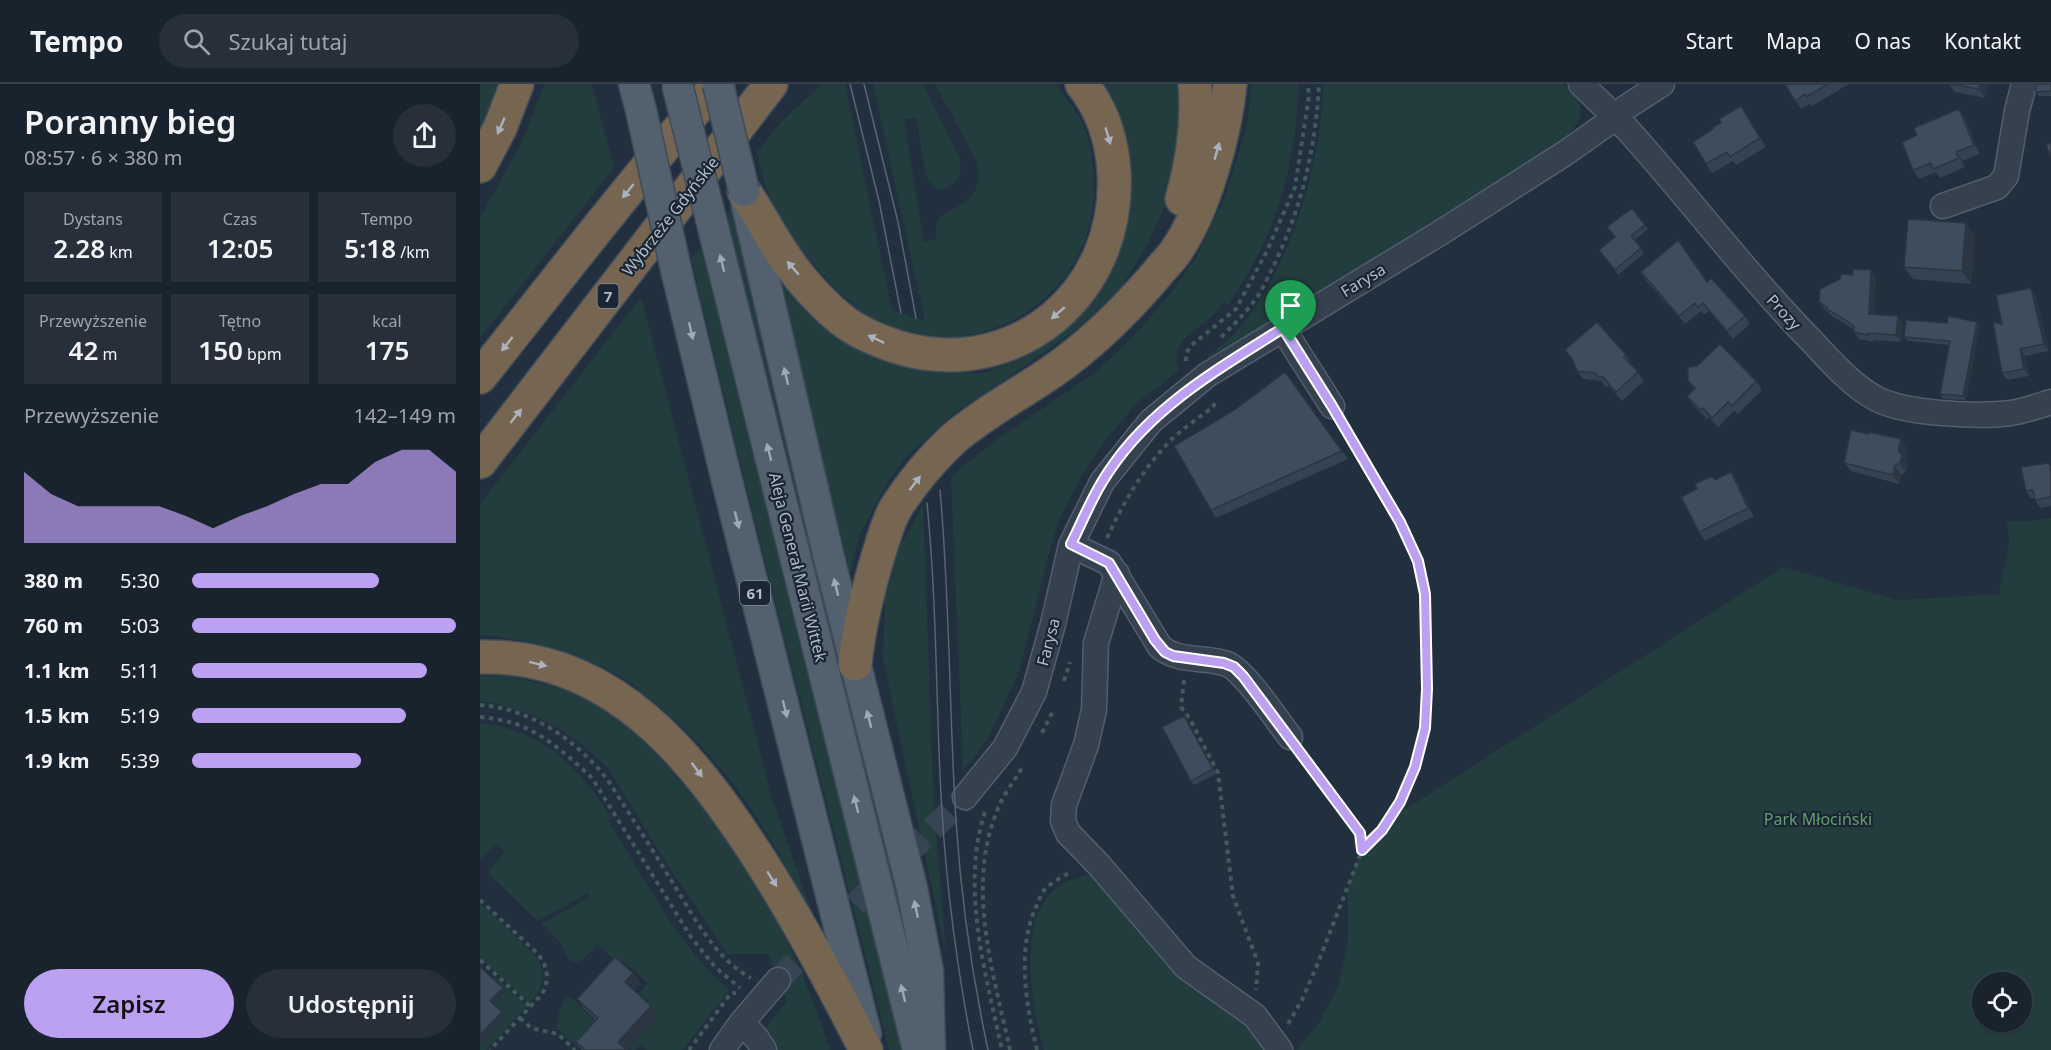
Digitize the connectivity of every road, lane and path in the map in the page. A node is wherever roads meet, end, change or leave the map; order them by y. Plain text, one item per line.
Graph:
1 (517, 84) edge
2 (677, 84) edge
3 (706, 84) edge
4 (718, 84) edge
5 (771, 84) edge
6 (795, 84) edge
7 (1082, 84) edge
8 (1195, 84) edge
9 (1230, 84) edge
10 (1308, 84) edge
11 (1319, 84) edge
12 (1581, 84) edge
13 (1662, 84) edge
14 (2024, 84) edge
15 (638, 97) edge
16 (692, 114) junction
17 (1615, 118) junction
18 (735, 131) junction
19 (480, 166) edge
20 (744, 191) junction
21 (1943, 206) dead end
22 (1141, 293) junction
23 (1283, 328) junction
24 (1218, 340) dead end
25 (480, 377) edge
26 (1197, 382) junction
27 (2051, 402) edge
28 (1332, 406) joint
29 (480, 462) edge
30 (1071, 544) junction
31 (1117, 574) junction
32 (480, 657) edge
33 (855, 664) junction
34 (1185, 675) dead end
35 (480, 705) edge
36 (480, 717) edge
37 (1290, 737) joint
38 (1004, 795) dead end
39 (964, 797) tunnel mouth
40 (987, 806) dead end
41 (1362, 850) junction
42 (1099, 865) junction
43 (480, 900) edge
44 (480, 960) edge
45 (494, 973) junction
46 (490, 978) edge
47 (764, 988) junction
48 (731, 993) dead end
49 (531, 1007) junction
50 (1255, 1016) junction
51 (520, 1018) junction
52 (742, 1022) junction
53 (1283, 1039) edge
54 (490, 1050) edge
55 (575, 1050) edge
56 (689, 1050) edge
57 (722, 1050) edge
58 (764, 1050) edge
59 (868, 1050) edge
60 (918, 1050) edge
61 (930, 1050) edge
62 (1002, 1050) edge
63 (1010, 1050) edge
64 (1037, 1050) edge

1 -> 19 highway
60 -> 2 main road, Aleja Generał Marii Wittek, bridge
3 - 16 highway
4 - 16 highway
4 - 20 main road, bridge
5 - 18 highway, Wybrzeże Gdyńskie / 7
6 - 18 highway
7 -> 20 highway
8 - 22 highway
22 -> 9 highway
10 - 26 path
11 - 24 path
12 - 17 street, Prozy
13 - 17 street, Farysa
14 - 21 street
15 -> 59 main road, 61, bridge
16 -> 25 highway
17 - 23 street, Farysa
17 - 27 street, Prozy
29 -> 18 highway, Wybrzeże Gdyńskie / 7
33 -> 20 main road
33 -> 22 highway
23 - 26 street, Farysa
23 - 28 street
26 - 30 street, Farysa
28 - 41 path
30 - 31 street
30 - 39 street, Farysa
31 - 37 street
31 - 42 street
32 -> 59 highway
61 -> 33 main road
34 - 50 path
35 - 47 path
36 - 47 path
37 - 41 path
38 - 63 path
40 - 62 path
41 - 53 path
42 - 50 street
42 - 64 path
43 - 49 path
44 - 45 path
45 - 46 path
45 - 49 path
47 - 52 street
48 - 56 path
49 - 51 path
50 - 53 street
51 - 54 path
51 - 55 path
52 - 57 street
52 - 58 street

